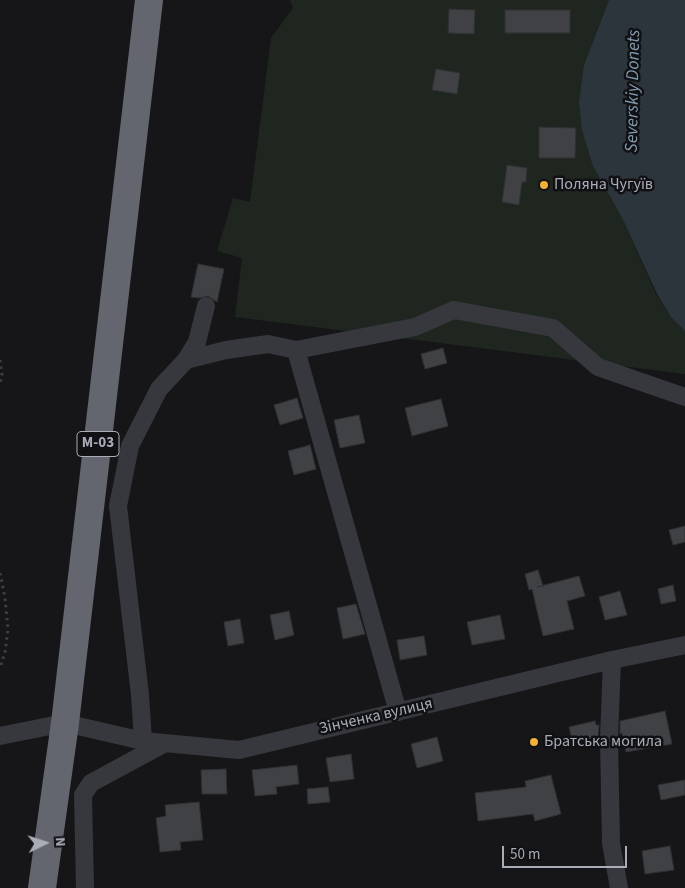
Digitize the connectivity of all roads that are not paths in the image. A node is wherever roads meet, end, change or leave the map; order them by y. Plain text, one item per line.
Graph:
1 (150, 0) edge
2 (206, 306) dead end
3 (296, 350) junction
4 (186, 360) junction
5 (685, 397) edge
6 (685, 645) edge
7 (612, 660) junction
8 (398, 712) junction
9 (65, 723) junction
10 (0, 736) edge
11 (143, 740) junction
12 (165, 743) junction
13 (42, 888) edge
14 (85, 888) edge
15 (619, 888) edge

1 - 9 highway, М-03
2 - 4 street
3 - 4 street
3 - 5 street
3 - 8 street
4 - 11 street
6 - 7 street, Зінченка вулиця
7 - 8 street, Зінченка вулиця
7 - 15 street
8 - 12 street, Зінченка вулиця
9 - 10 street
9 - 11 street, Зінченка вулиця
9 - 13 highway, М-03
11 - 12 street, Зінченка вулиця
12 - 14 street

